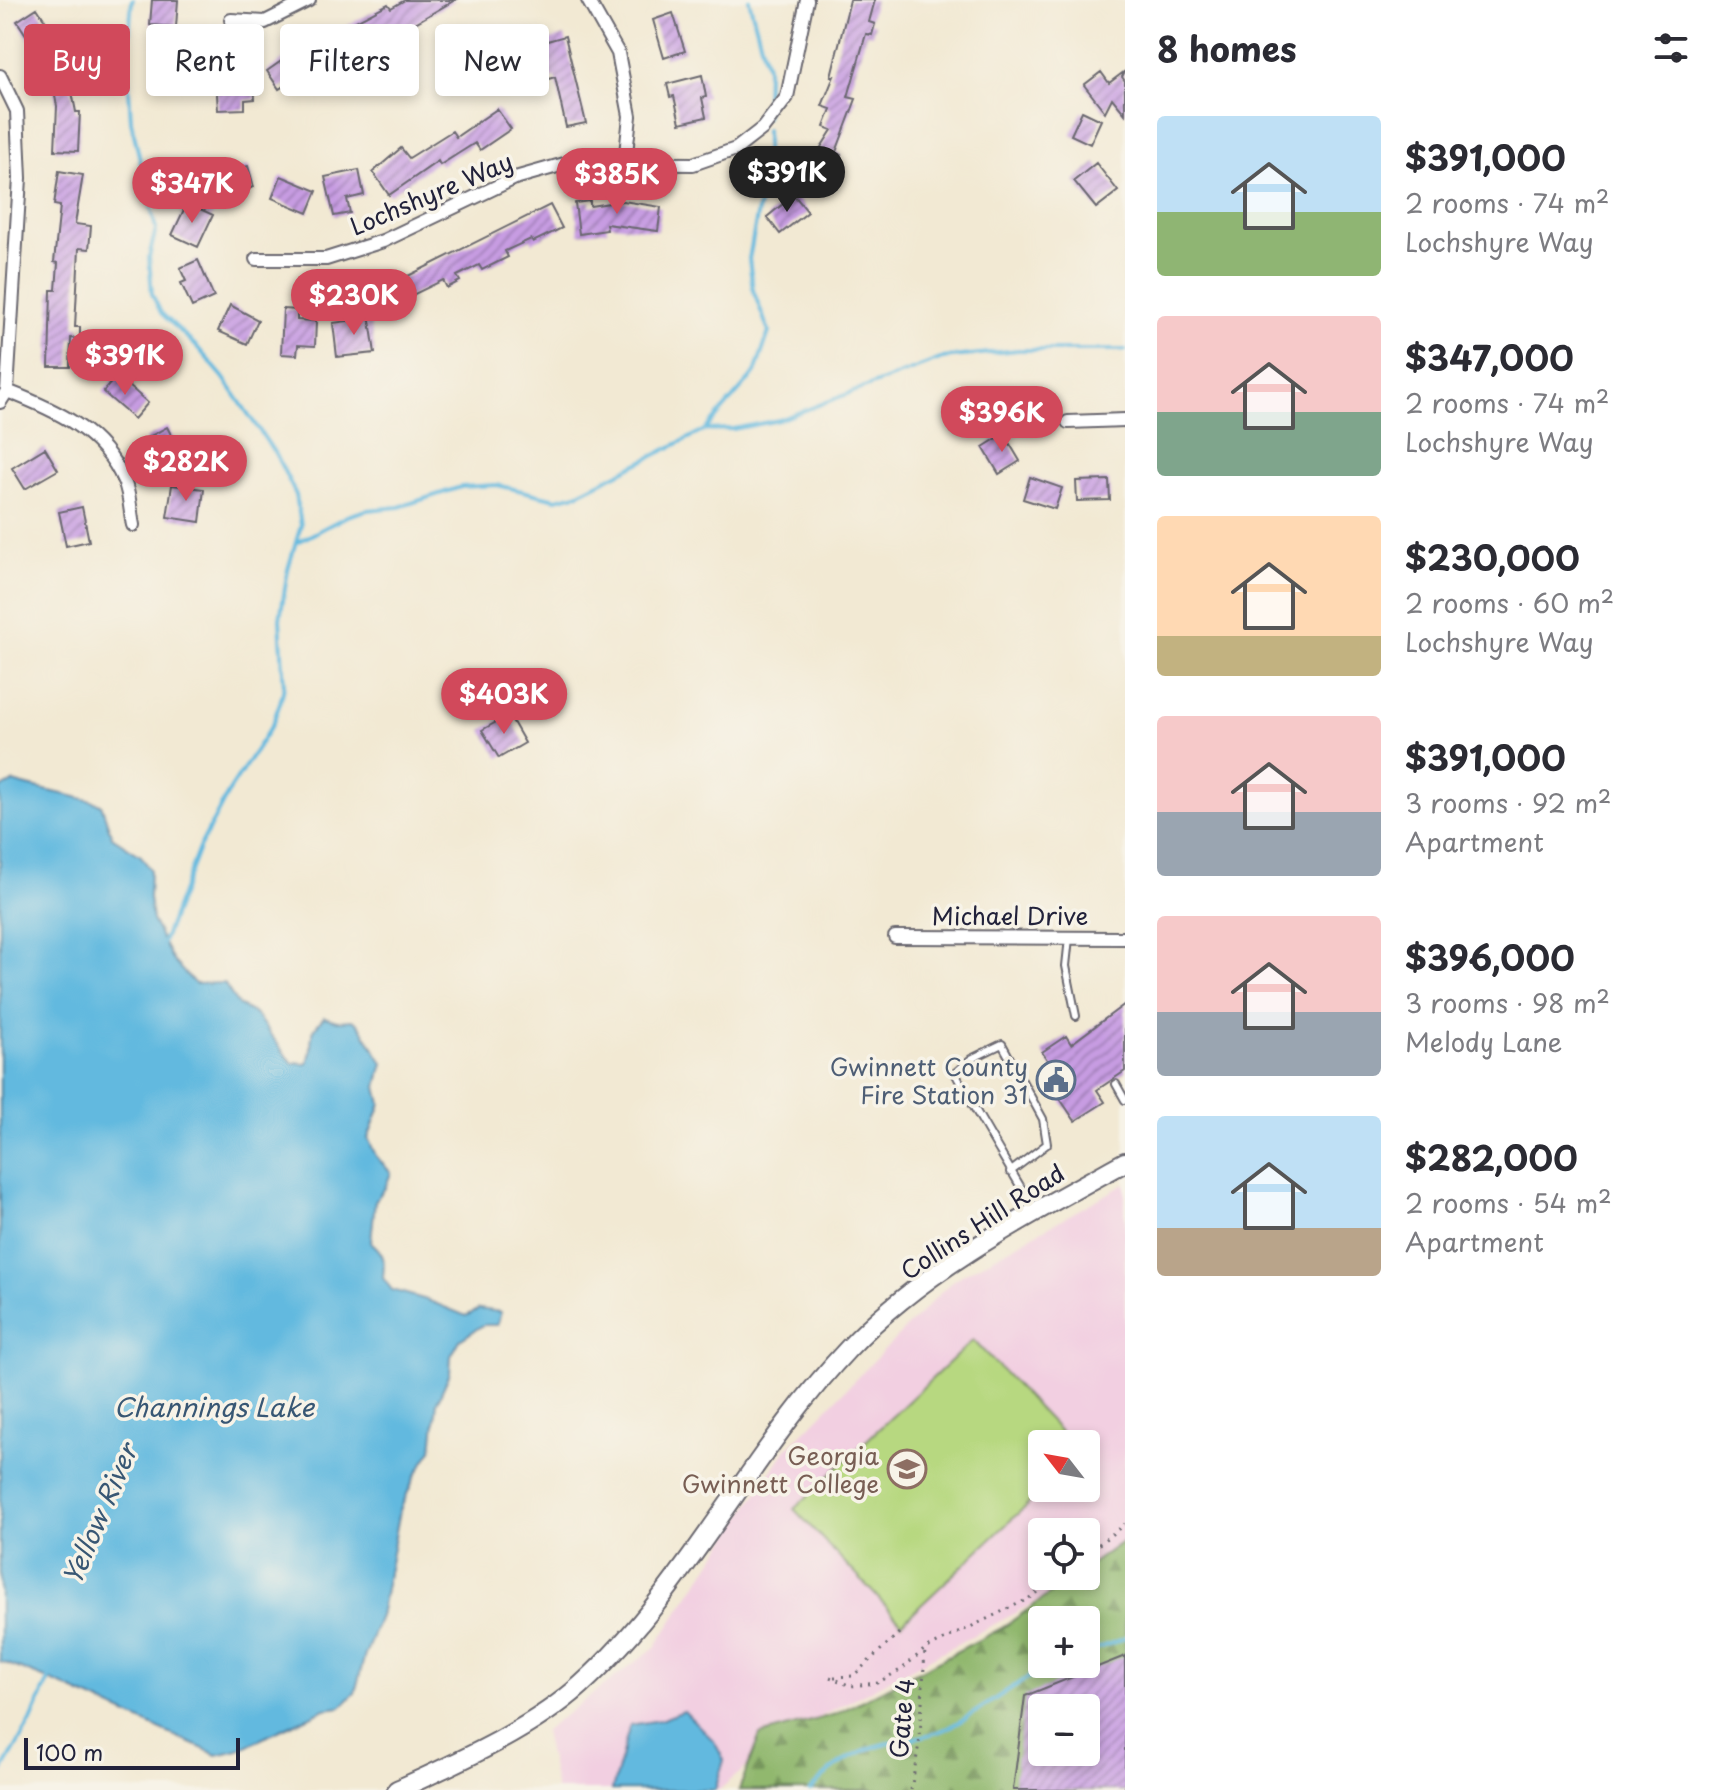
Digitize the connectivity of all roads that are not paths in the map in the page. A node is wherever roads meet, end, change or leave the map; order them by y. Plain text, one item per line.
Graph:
1 (309, 0) edge
2 (588, 0) edge
3 (807, 0) edge
4 (231, 20) dead end
5 (0, 76) edge
6 (625, 163) junction
7 (256, 259) dead end
8 (4, 396) edge
9 (1125, 420) edge
10 (1068, 422) dead end
11 (133, 525) dead end
12 (895, 937) dead end
13 (1069, 938) junction
14 (1125, 938) edge
15 (1076, 1016) dead end
16 (1116, 1084) dead end
17 (1125, 1100) edge
18 (1125, 1162) edge
19 (1010, 1172) junction
20 (1035, 1212) junction
21 (397, 1790) edge

1 - 4 street
2 - 6 street
3 - 6 street, Lochshyre Way
5 - 8 street
6 - 7 street, Lochshyre Way
8 - 11 street
9 - 10 street
12 - 13 street, Michael Drive
13 - 14 street, Michael Drive
13 - 15 lane
16 - 17 lane
18 - 20 street, Collins Hill Road
19 - 19 lane
19 - 20 lane
20 - 21 street, Collins Hill Road

